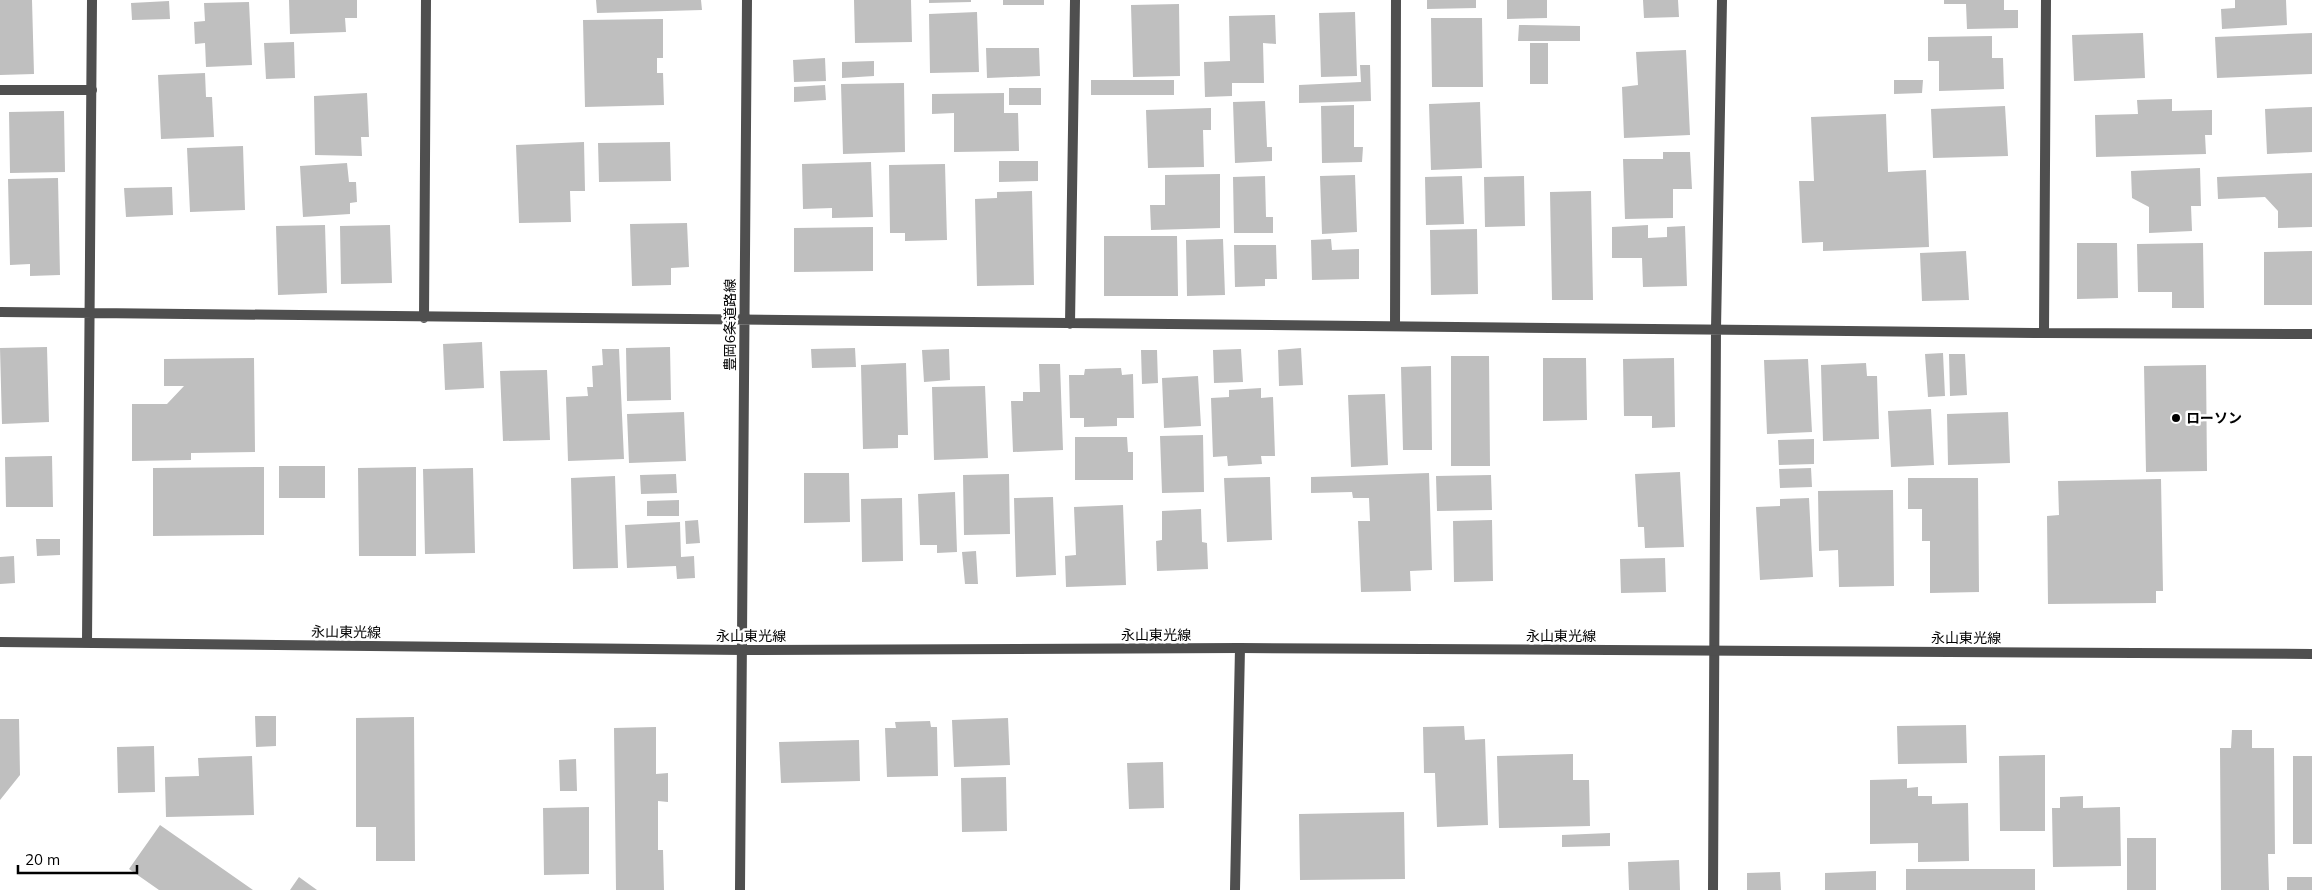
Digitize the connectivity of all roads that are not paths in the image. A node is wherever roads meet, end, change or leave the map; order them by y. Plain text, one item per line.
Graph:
1 (92, 0) edge
2 (426, 0) edge
3 (747, 0) edge
4 (1075, 0) edge
5 (1396, 0) edge
6 (1722, 0) edge
7 (2046, 0) edge
8 (0, 90) edge
9 (92, 90) junction
10 (0, 312) edge
11 (91, 313) junction
12 (424, 318) junction
13 (744, 318) junction
14 (1070, 324) junction
15 (1395, 326) junction
16 (1716, 329) junction
17 (2044, 333) junction
18 (2312, 334) edge
19 (0, 642) edge
20 (87, 642) junction
21 (1240, 648) junction
22 (743, 650) junction
23 (1714, 651) junction
24 (2312, 654) edge
25 (740, 890) edge
26 (1235, 890) edge
27 (1713, 890) edge

1 - 9 street
2 - 12 street
3 - 13 street, 豊岡6条道路線
4 - 14 street
5 - 15 street
6 - 16 street
7 - 17 street
8 - 9 street
9 - 11 street
10 - 11 street
11 - 12 street
11 - 20 street
12 - 13 street
13 - 14 street
13 - 22 street, 豊岡6条道路線
14 - 15 street
15 - 16 street
16 - 17 street
16 - 23 street
17 - 18 street
19 - 20 street, 永山東光線
20 - 22 street, 永山東光線
21 - 22 street, 永山東光線
21 - 23 street, 永山東光線
21 - 26 street
22 - 25 street, 豊岡6条道路線
23 - 24 street, 永山東光線
23 - 27 street

